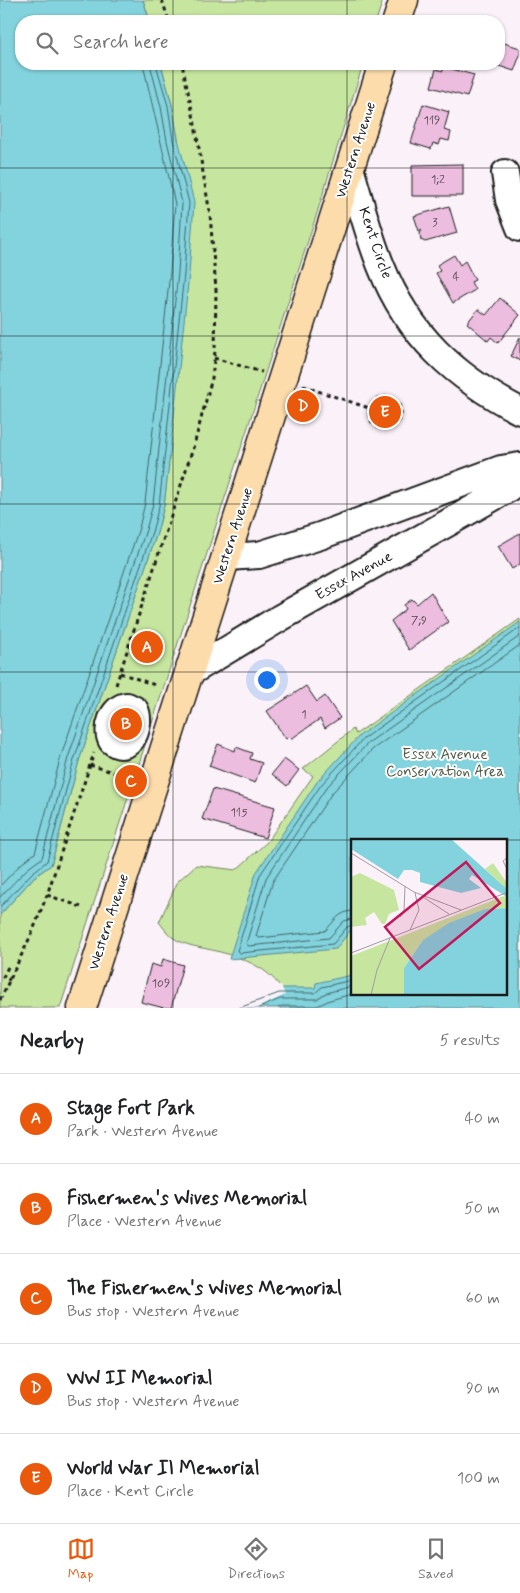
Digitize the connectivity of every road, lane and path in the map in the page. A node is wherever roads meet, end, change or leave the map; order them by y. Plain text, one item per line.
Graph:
1 (162, 0) edge
2 (404, 0) edge
3 (167, 15) edge
4 (399, 15) edge
5 (183, 70) edge
6 (381, 70) edge
7 (350, 168) junction
8 (505, 173) dead end
9 (520, 228) edge
10 (214, 358) junction
11 (257, 371) dead end
12 (304, 386) dead end
13 (369, 408) junction
14 (520, 411) edge
15 (520, 466) edge
16 (520, 480) edge
17 (226, 557) junction
18 (120, 673) junction
19 (189, 674) junction
20 (155, 685) dead end
21 (114, 703) dead end
22 (96, 747) dead end
23 (90, 765) junction
24 (125, 776) dead end
25 (47, 895) junction
26 (84, 908) dead end
27 (8, 967) dead end
28 (10, 980) junction
29 (0, 1000) edge
30 (82, 1008) edge

1 - 3 path
2 - 4 main road
5 - 10 path
6 - 7 main road, Western Avenue
7 - 14 street, Kent Circle
7 - 17 main road, Western Avenue
8 - 9 street
10 - 11 path
10 - 18 path
12 - 13 path
13 - 13 path
15 - 17 street
16 - 19 street, Essex Avenue
17 - 19 main road, Western Avenue
18 - 20 path
18 - 21 path
19 - 30 main road, Western Avenue
22 - 23 path
23 - 24 path
23 - 25 path
25 - 26 path
25 - 28 path
27 - 28 path
28 - 29 path

